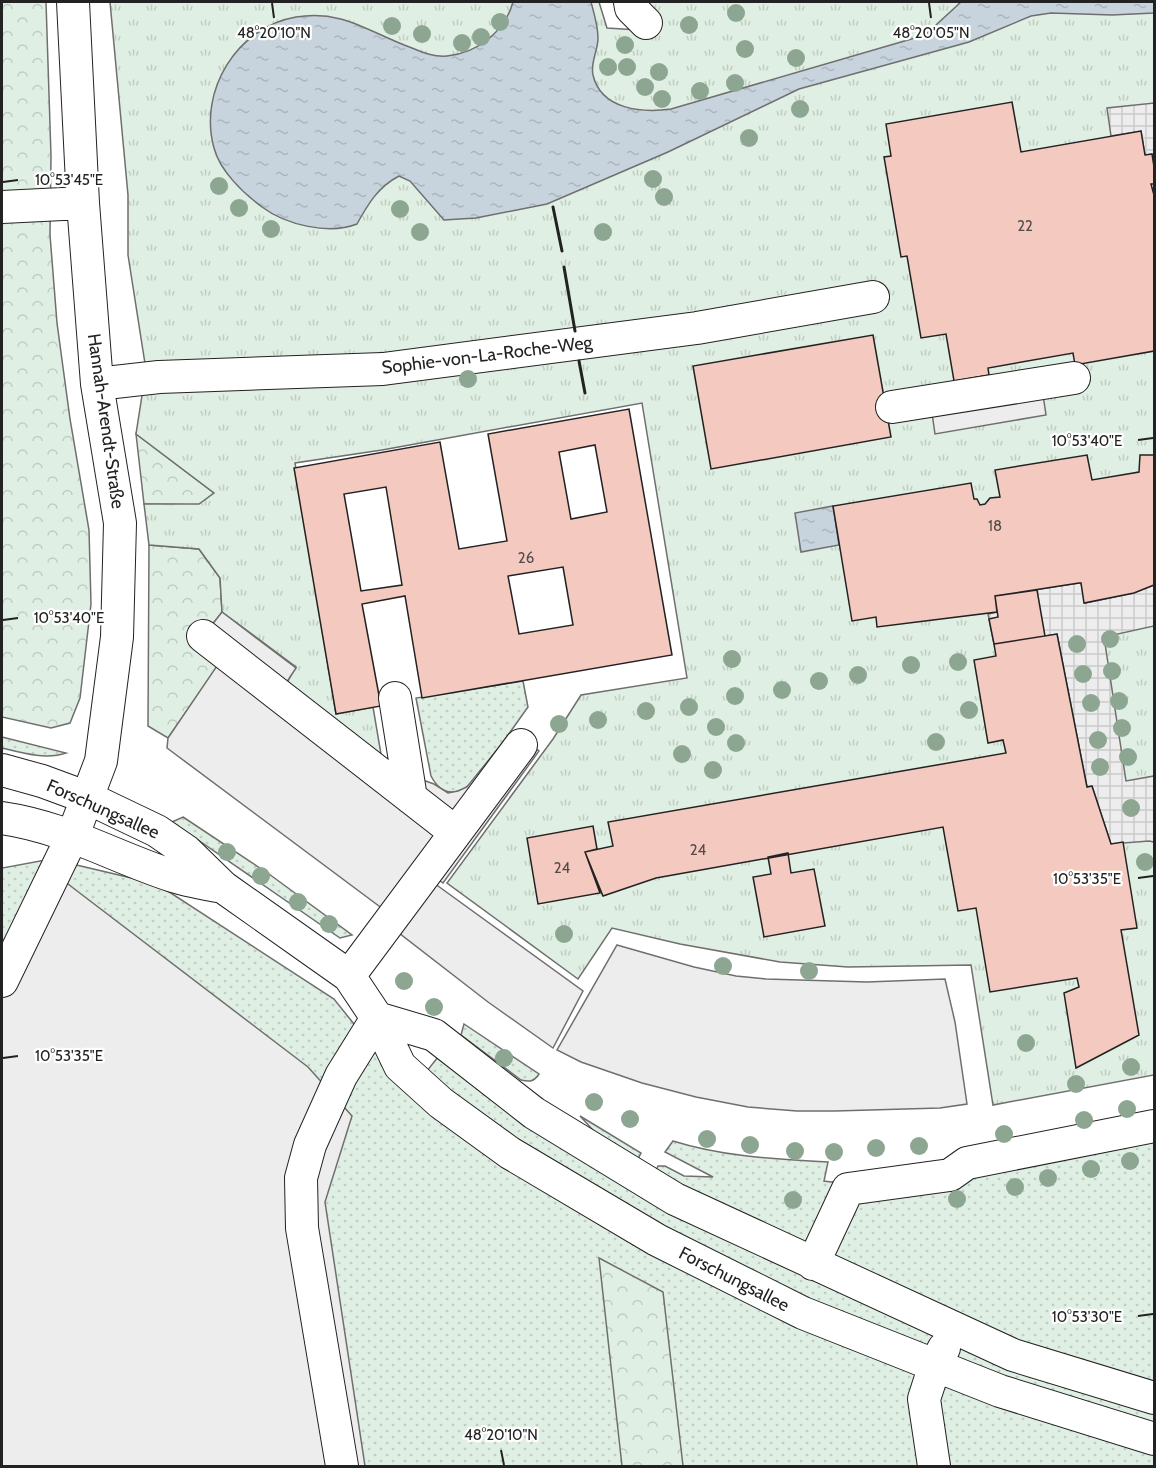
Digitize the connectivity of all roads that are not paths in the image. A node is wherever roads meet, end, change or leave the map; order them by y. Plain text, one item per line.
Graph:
1 (73, 2) edge
2 (83, 202) junction
3 (2, 207) edge
4 (873, 297) dead end
5 (1074, 378) dead end
6 (97, 384) junction
7 (892, 407) dead end
8 (203, 636) dead end
9 (395, 698) dead end
10 (521, 745) dead end
11 (2, 771) edge
12 (88, 798) junction
13 (411, 798) junction
14 (2, 818) edge
15 (455, 832) junction
16 (73, 836) junction
17 (223, 887) junction
18 (349, 975) junction
19 (2, 981) edge
20 (377, 1018) junction
21 (1155, 1126) edge
22 (813, 1264) junction
23 (954, 1328) junction
24 (935, 1365) junction
25 (1155, 1398) edge
26 (1155, 1439) edge
27 (342, 1467) edge
28 (934, 1467) edge

1 - 2 street, Hannah-Arendt-Straße
2 - 3 street
2 - 6 street, Hannah-Arendt-Straße
4 - 6 street, Sophie-von-La-Roche-Weg
5 - 7 street
6 - 12 street, Hannah-Arendt-Straße
8 - 13 street
9 - 13 street
10 - 15 street
11 - 12 street, Forschungsallee
12 - 16 street, Hannah-Arendt-Straße
12 - 17 street, Forschungsallee
13 - 15 street
14 - 16 street, Forschungsallee
15 - 18 street
16 - 17 street, Forschungsallee
16 - 19 street, Hannah-Arendt-Straße
17 - 18 street, Forschungsallee
18 - 20 street, Forschungsallee
20 - 22 street
20 - 24 street, Forschungsallee
20 - 27 street
21 - 22 street
22 - 23 street
23 - 24 street
23 - 25 street
24 - 26 street, Forschungsallee
24 - 28 street

